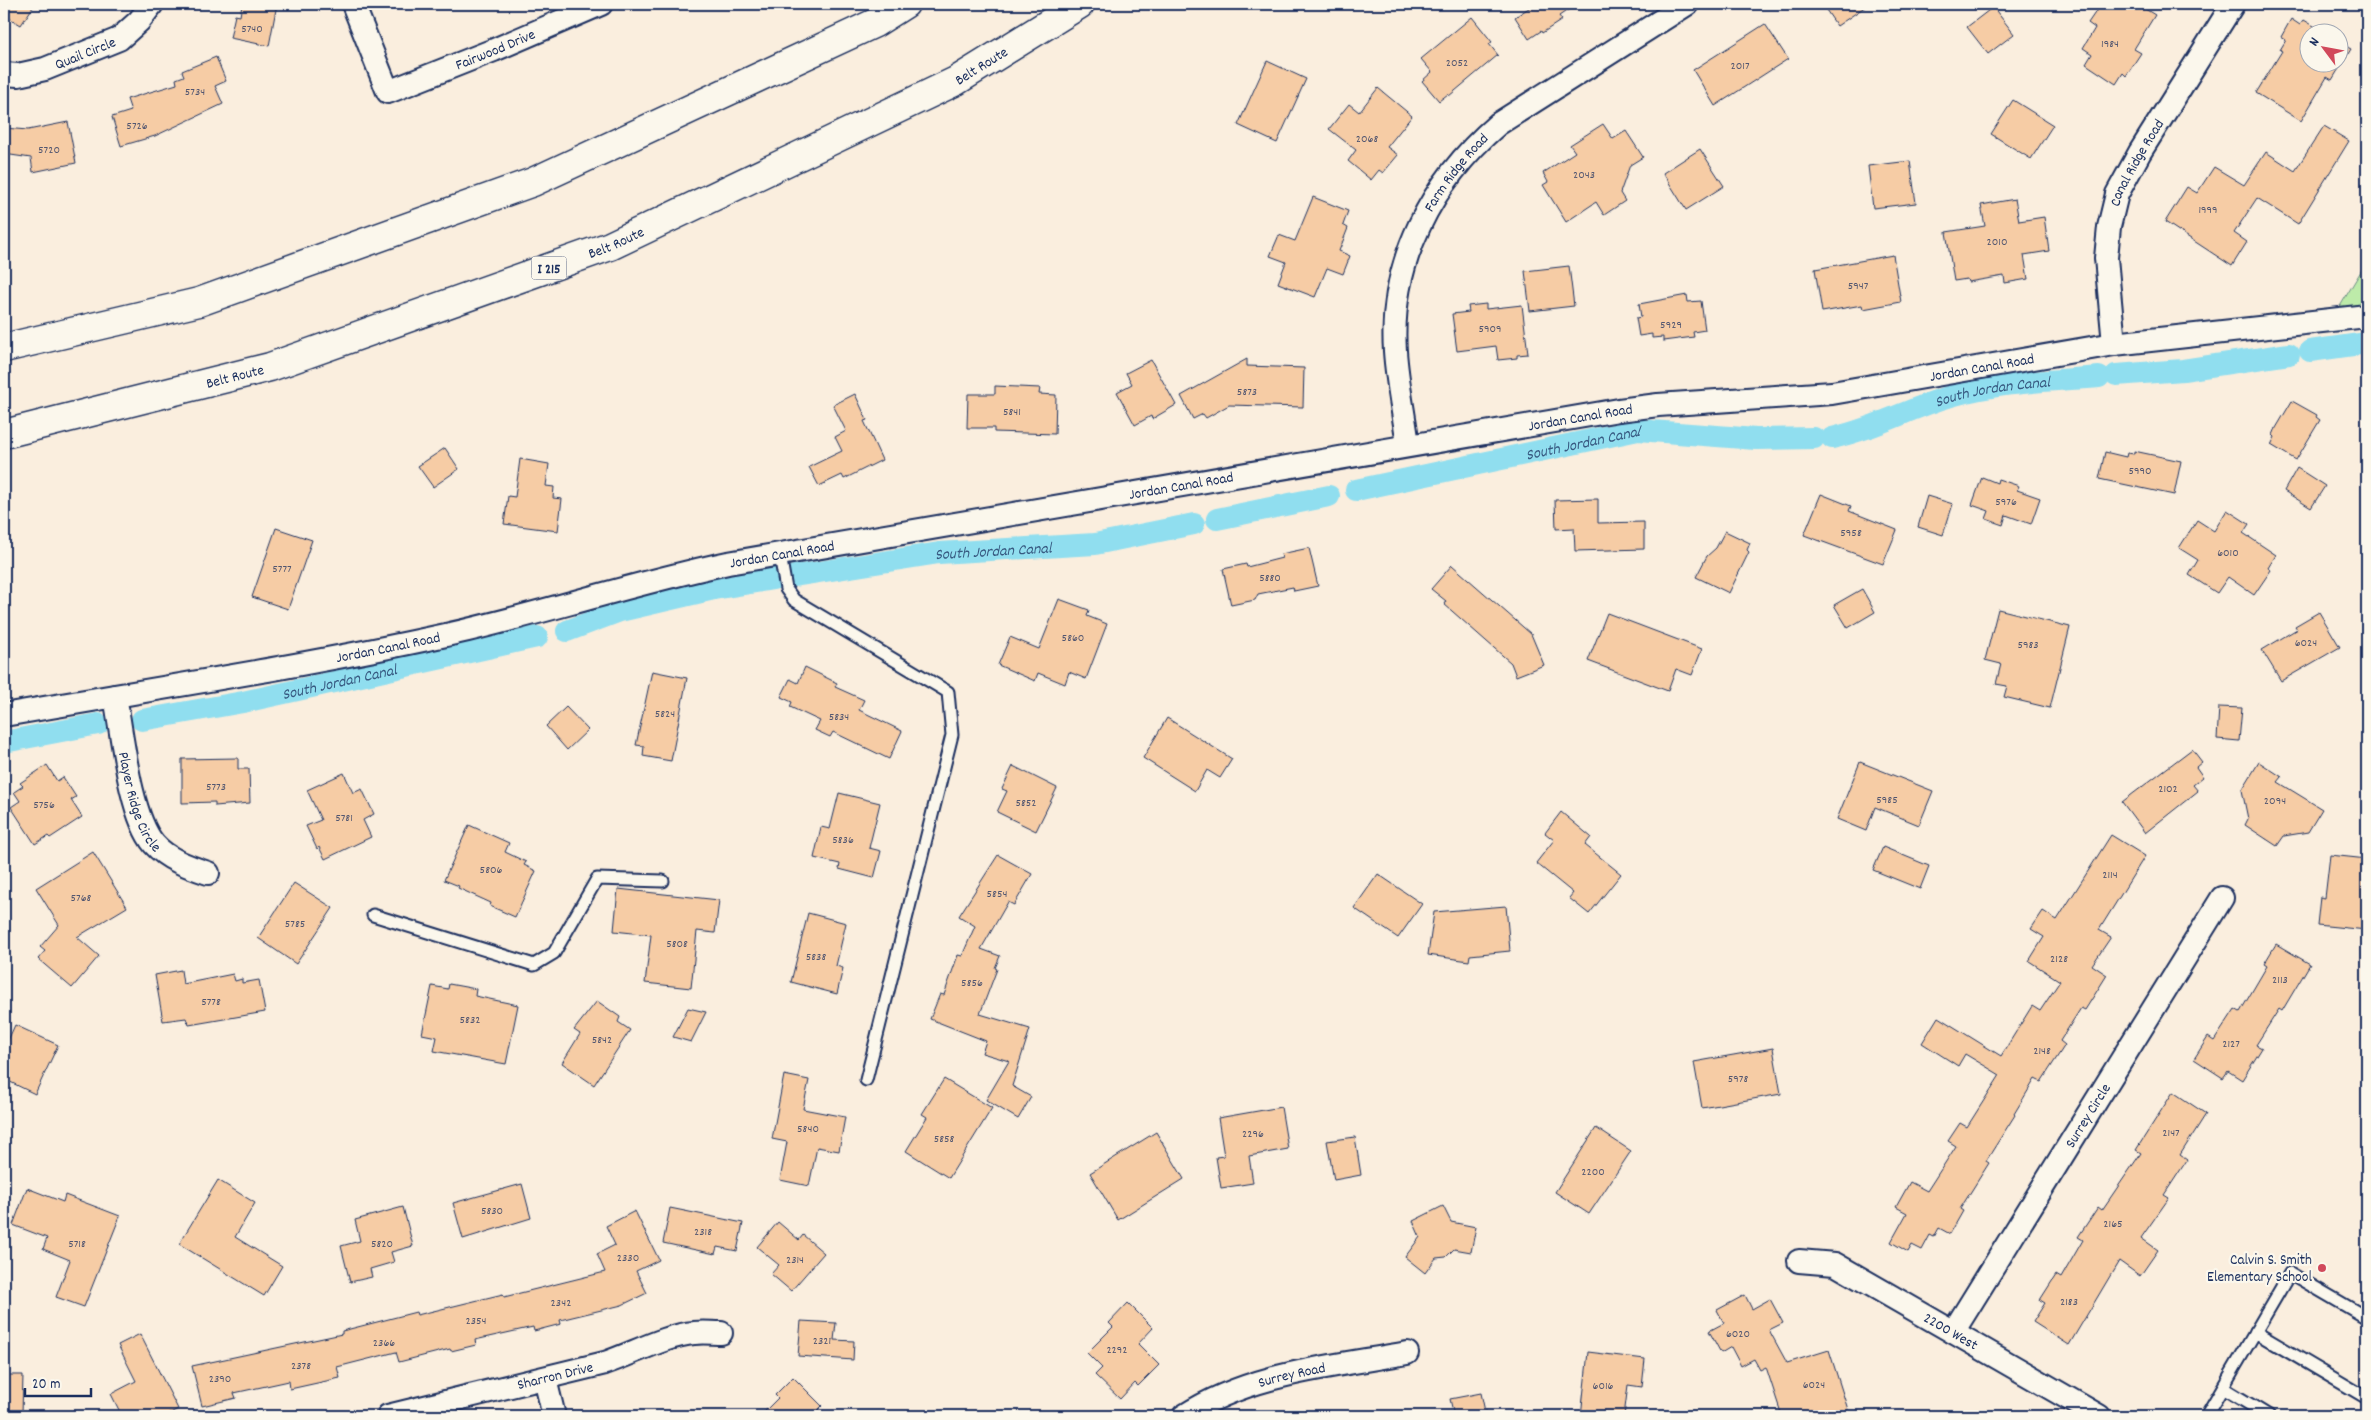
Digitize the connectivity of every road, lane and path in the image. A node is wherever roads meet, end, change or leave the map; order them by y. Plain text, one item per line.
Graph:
1 (152, 4) edge
2 (354, 4) edge
3 (601, 4) edge
4 (905, 4) edge
5 (1094, 4) edge
6 (1687, 4) edge
7 (2233, 4) edge
8 (1070, 11) edge
9 (4, 74) edge
10 (2367, 316) edge
11 (2114, 344) junction
12 (4, 348) edge
13 (4, 434) edge
14 (1408, 446) junction
15 (780, 555) junction
16 (115, 696) junction
17 (4, 715) edge
18 (208, 873) dead end
19 (663, 881) dead end
20 (2222, 898) dead end
21 (373, 915) dead end
22 (866, 1080) dead end
23 (1799, 1262) dead end
24 (2367, 1318) edge
25 (1953, 1332) junction
26 (2255, 1332) junction
27 (721, 1333) dead end
28 (1407, 1353) dead end
29 (545, 1379) junction
30 (2223, 1388) junction
31 (2367, 1398) edge
32 (388, 1416) edge
33 (554, 1416) edge
34 (1184, 1416) edge
35 (2099, 1416) edge
36 (2206, 1416) edge
37 (2269, 1416) edge

1 - 9 street, Quail Circle
2 - 3 street, Fairwood Drive
4 - 12 highway
5 - 8 highway, Belt Route
6 - 14 street, Farm Ridge Road
7 - 11 street, Canal Ridge Road
8 - 13 highway, Belt Route / I 215
10 - 11 street, Jordan Canal Road
11 - 14 street, Jordan Canal Road
14 - 15 street, Jordan Canal Road
15 - 16 street, Jordan Canal Road
15 - 22 lane
16 - 17 street, Jordan Canal Road
16 - 18 street, Player Ridge Circle
19 - 21 lane
20 - 25 street, Surrey Circle
23 - 25 street, 2200 West
24 - 26 lane
25 - 35 street, 2200 West
26 - 30 lane
26 - 31 lane
27 - 29 street, Sharron Drive
28 - 34 street, Surrey Road
29 - 32 street, Sharron Drive
29 - 33 street
30 - 36 lane
30 - 37 lane

